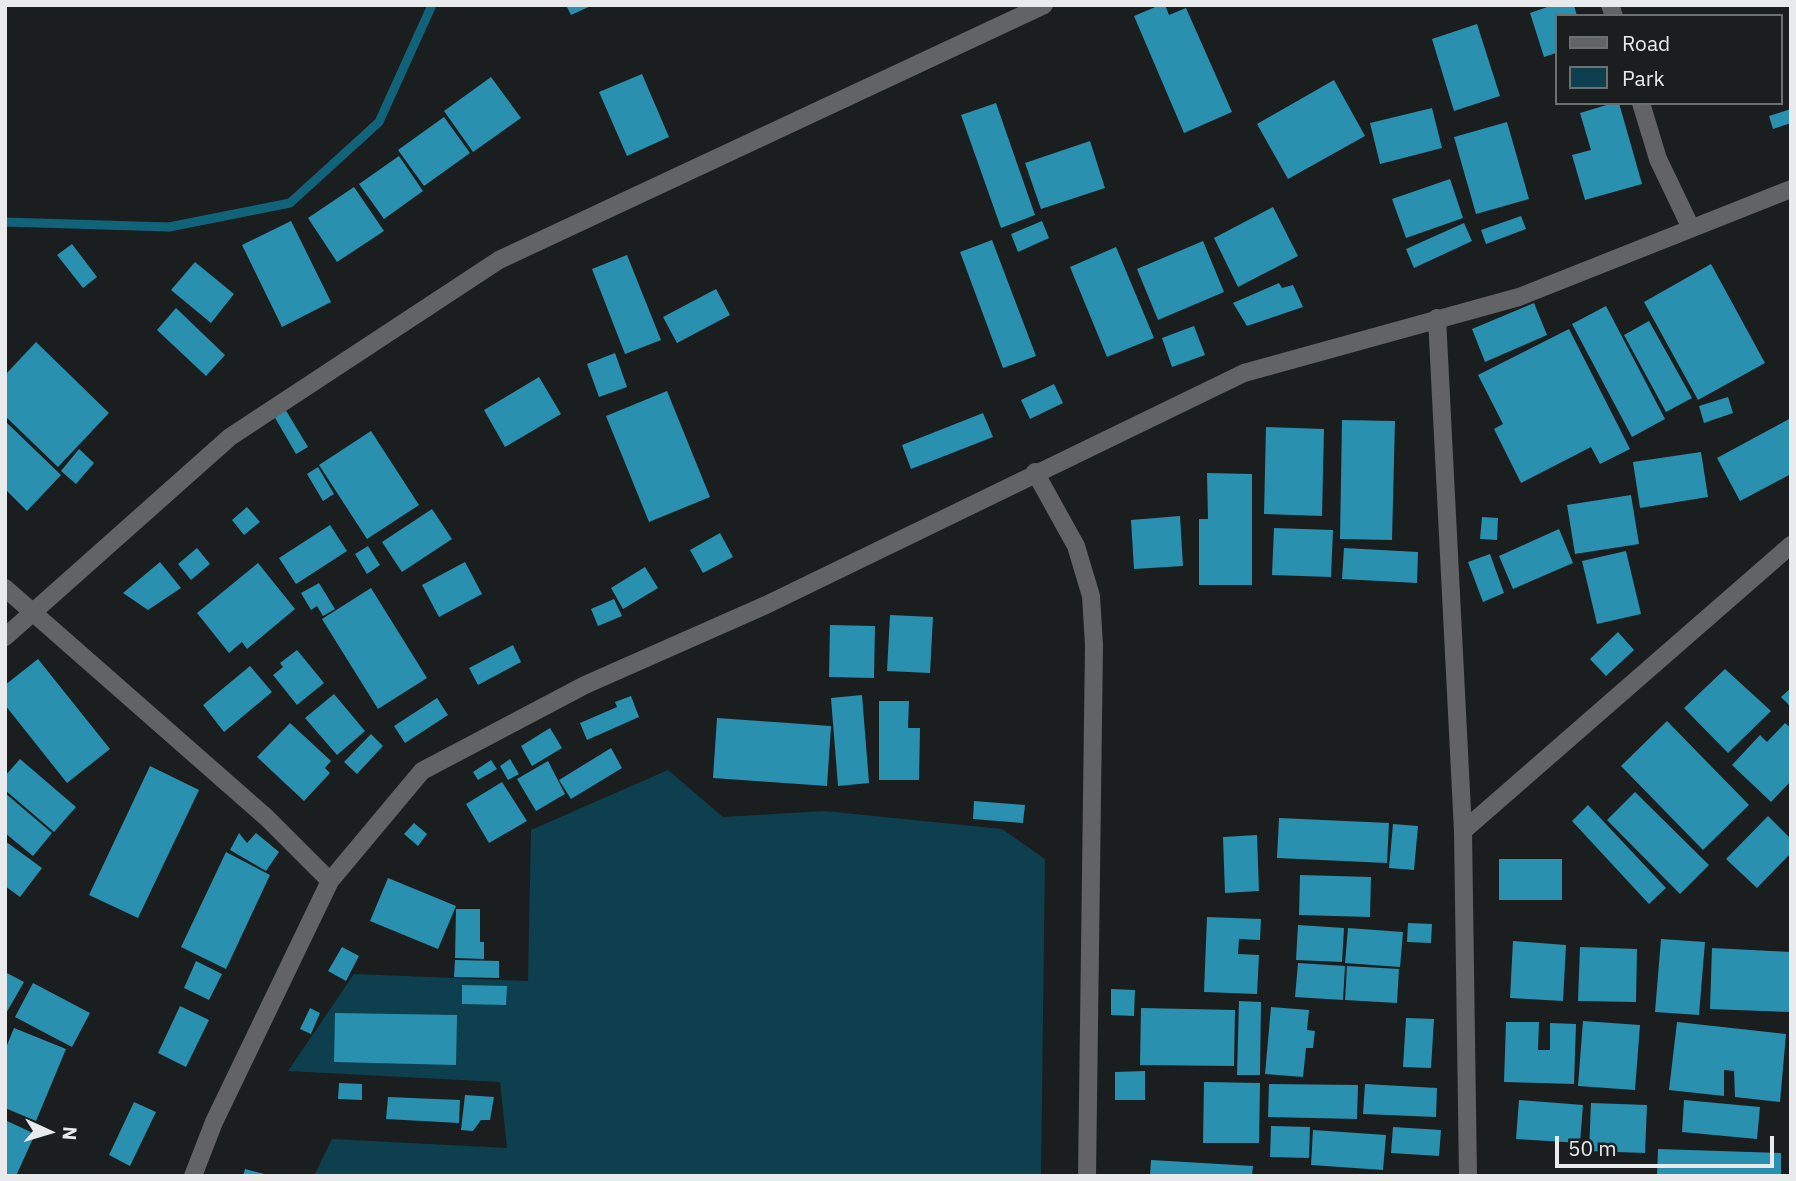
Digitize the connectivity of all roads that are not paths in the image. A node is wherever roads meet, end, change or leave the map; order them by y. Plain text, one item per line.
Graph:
1 (1044, 5) edge
2 (1642, 105) edge
3 (1791, 189) edge
4 (1691, 228) junction
5 (1437, 318) junction
6 (1035, 472) junction
7 (1791, 545) edge
8 (5, 588) edge
9 (32, 611) junction
10 (5, 637) edge
11 (1463, 831) junction
12 (330, 881) junction
13 (193, 1176) edge
14 (1087, 1176) edge
15 (1468, 1176) edge

1 - 9 street
2 - 4 street
3 - 4 street
4 - 5 street
5 - 6 street
5 - 11 street
6 - 12 street
6 - 14 street
7 - 11 street
8 - 9 street
9 - 10 street
9 - 12 street
11 - 15 street
12 - 13 street

